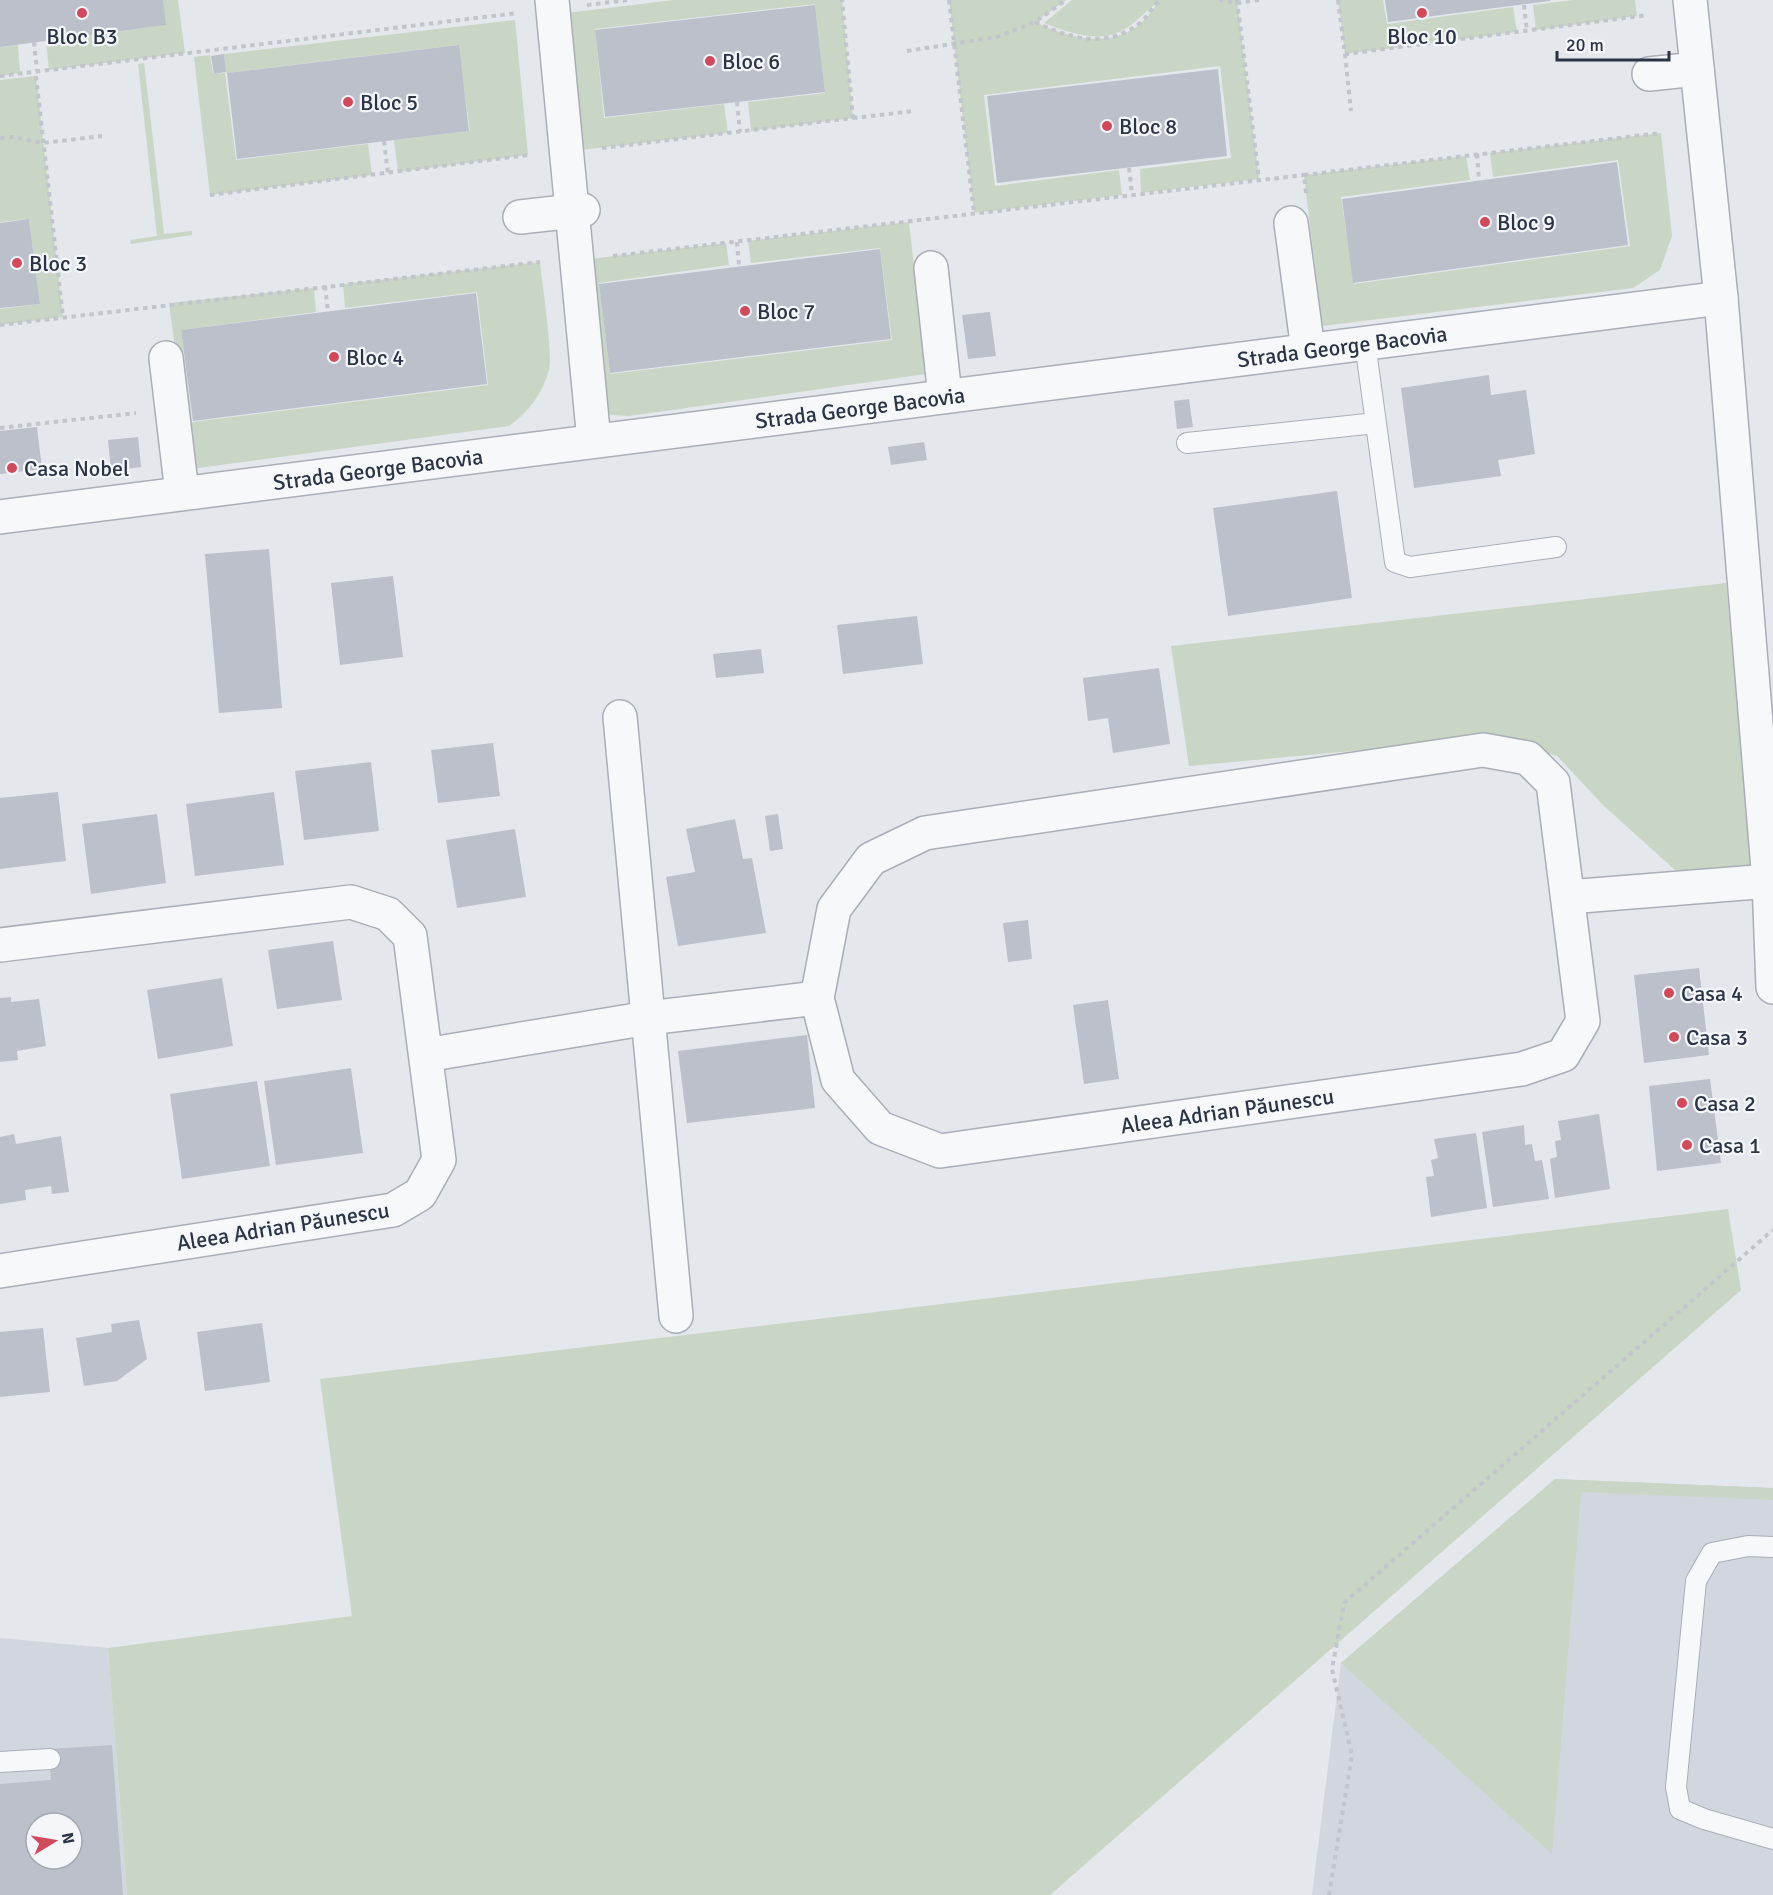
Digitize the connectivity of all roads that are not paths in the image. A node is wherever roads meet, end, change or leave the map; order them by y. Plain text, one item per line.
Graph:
1 (1690, 0) edge
2 (552, 4) edge
3 (1697, 69) junction
4 (1648, 74) dead end
5 (1299, 210) road end
6 (577, 211) junction
7 (520, 217) dead end
8 (931, 268) dead end
9 (1721, 298) junction
10 (1365, 343) junction
11 (1308, 350) junction
12 (165, 358) dead end
13 (945, 396) junction
14 (1376, 423) junction
15 (594, 441) junction
16 (1187, 443) dead end
17 (182, 493) junction
18 (0, 516) edge
19 (1556, 547) dead end
20 (620, 717) dead end
21 (1768, 881) junction
22 (1568, 897) junction
23 (0, 945) edge
24 (1773, 987) edge
25 (817, 998) junction
26 (648, 1018) junction
27 (426, 1055) junction
28 (0, 1271) edge
29 (676, 1316) dead end
30 (1773, 1547) edge
31 (50, 1759) dead end
32 (0, 1762) edge
33 (1773, 1839) edge

1 - 3 street
2 - 6 street
3 - 4 street
3 - 9 street
5 - 11 street
6 - 7 street
6 - 15 street
8 - 13 street
9 - 10 street, Strada George Bacovia
9 - 21 street
10 - 11 street, Strada George Bacovia
10 - 14 lane
11 - 13 street, Strada George Bacovia
12 - 17 street
13 - 15 street, Strada George Bacovia
14 - 16 lane
14 - 19 lane
15 - 17 street, Strada George Bacovia
17 - 18 street, Strada George Bacovia
20 - 26 street
21 - 22 street
21 - 24 street
22 - 25 street, Aleea Adrian Păunescu
22 - 25 street, Aleea Adrian Păunescu
23 - 27 street, Aleea Adrian Păunescu
25 - 26 street
26 - 27 street
26 - 29 street
27 - 28 street, Aleea Adrian Păunescu
30 - 33 lane
31 - 32 lane

